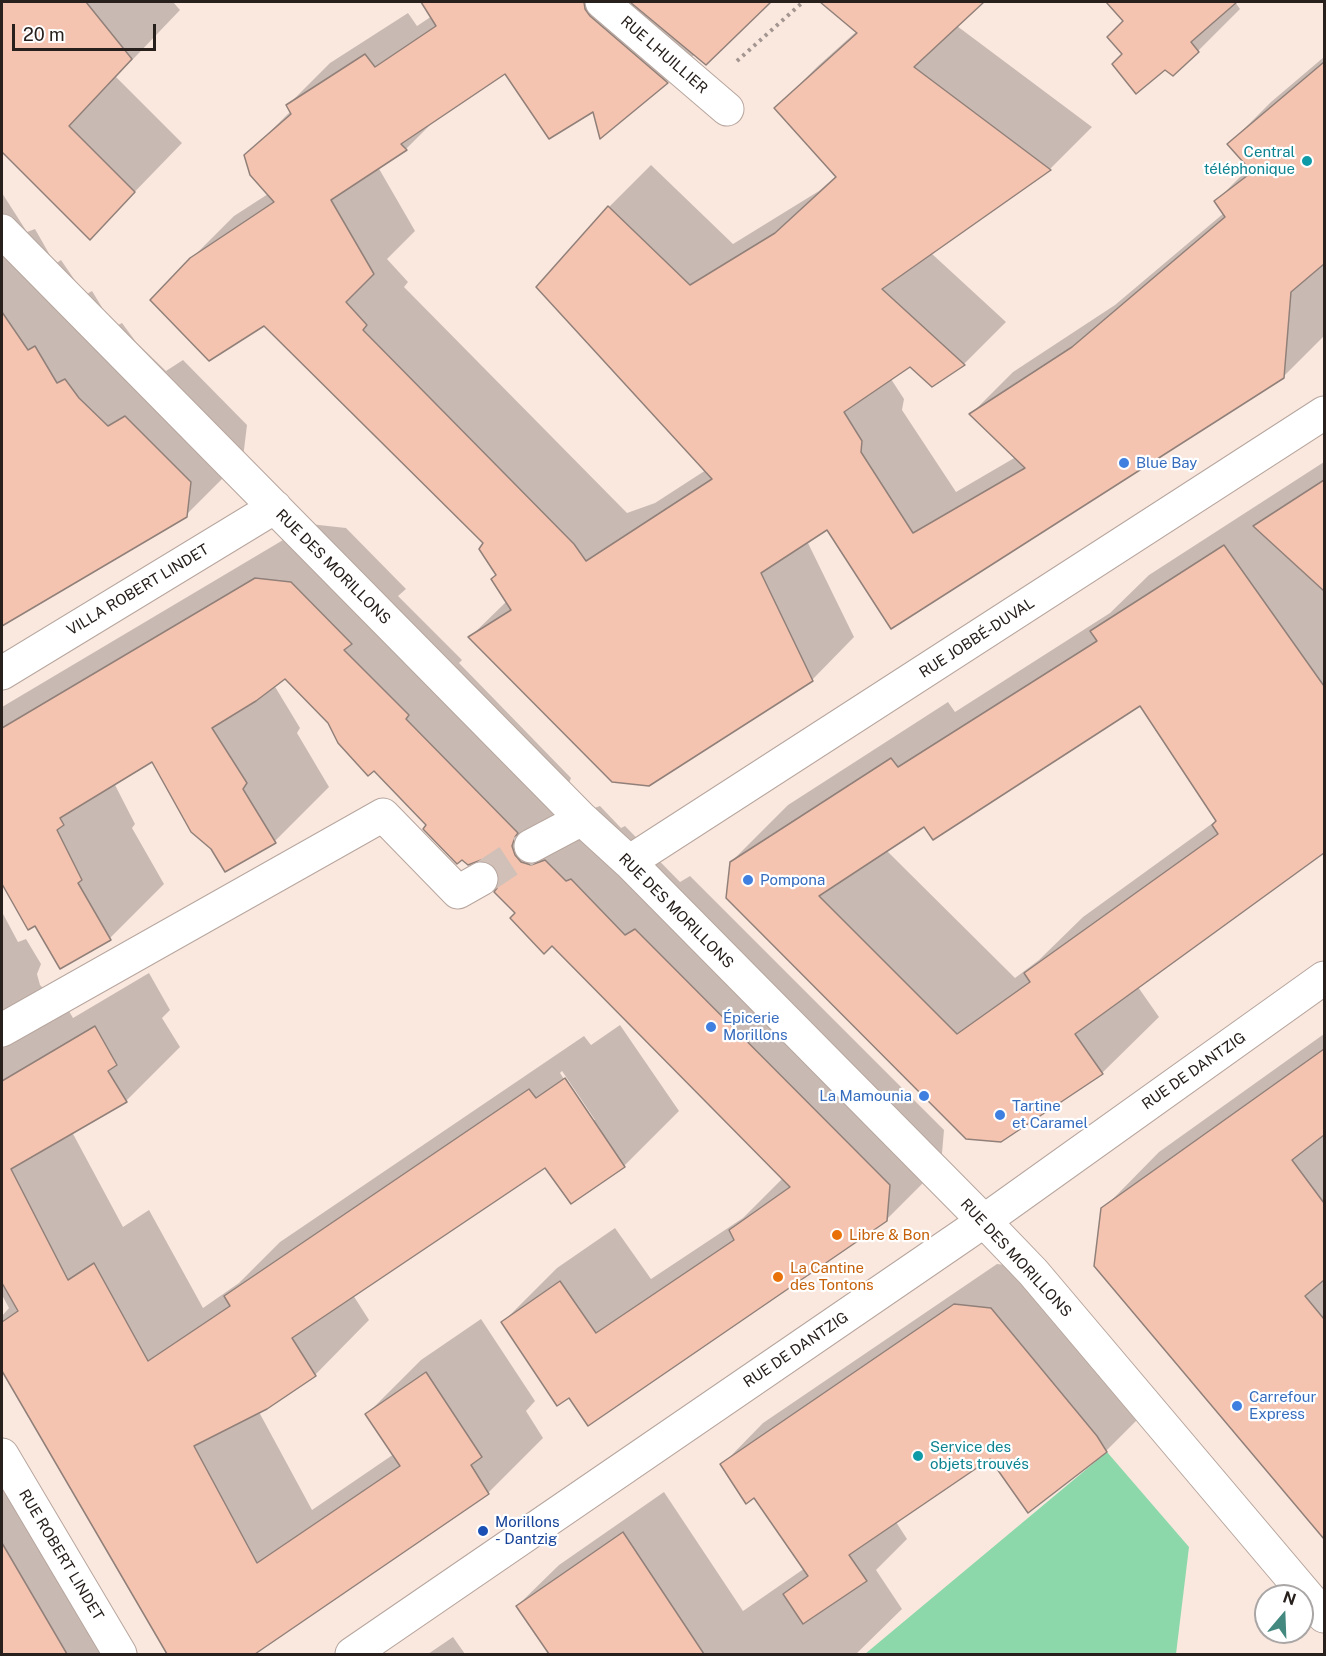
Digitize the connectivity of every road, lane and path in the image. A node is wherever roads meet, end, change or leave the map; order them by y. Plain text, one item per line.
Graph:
1 (602, 2) edge
2 (803, 2) edge
3 (741, 58) dead end
4 (727, 109) dead end
5 (2, 231) edge
6 (1324, 413) edge
7 (274, 507) junction
8 (2, 672) edge
9 (582, 819) junction
10 (531, 846) tunnel mouth
11 (629, 862) junction
12 (481, 879) tunnel mouth
13 (1324, 978) edge
14 (2, 1030) edge
15 (984, 1221) junction
16 (2, 1455) edge
17 (1324, 1616) edge
18 (120, 1654) edge
19 (352, 1654) edge

1 - 4 street, RUE LHUILLIER
2 - 3 path
5 - 7 street, RUE DES MORILLONS
6 - 11 street, RUE JOBBÉ-DUVAL
7 - 8 street, VILLA ROBERT LINDET
7 - 9 street, RUE DES MORILLONS
9 - 10 street
9 - 11 street, RUE DES MORILLONS
11 - 15 street, RUE DES MORILLONS
12 - 14 street
13 - 15 street, RUE DE DANTZIG
15 - 17 street, RUE DES MORILLONS
15 - 19 street, RUE DE DANTZIG
16 - 18 street, RUE ROBERT LINDET

